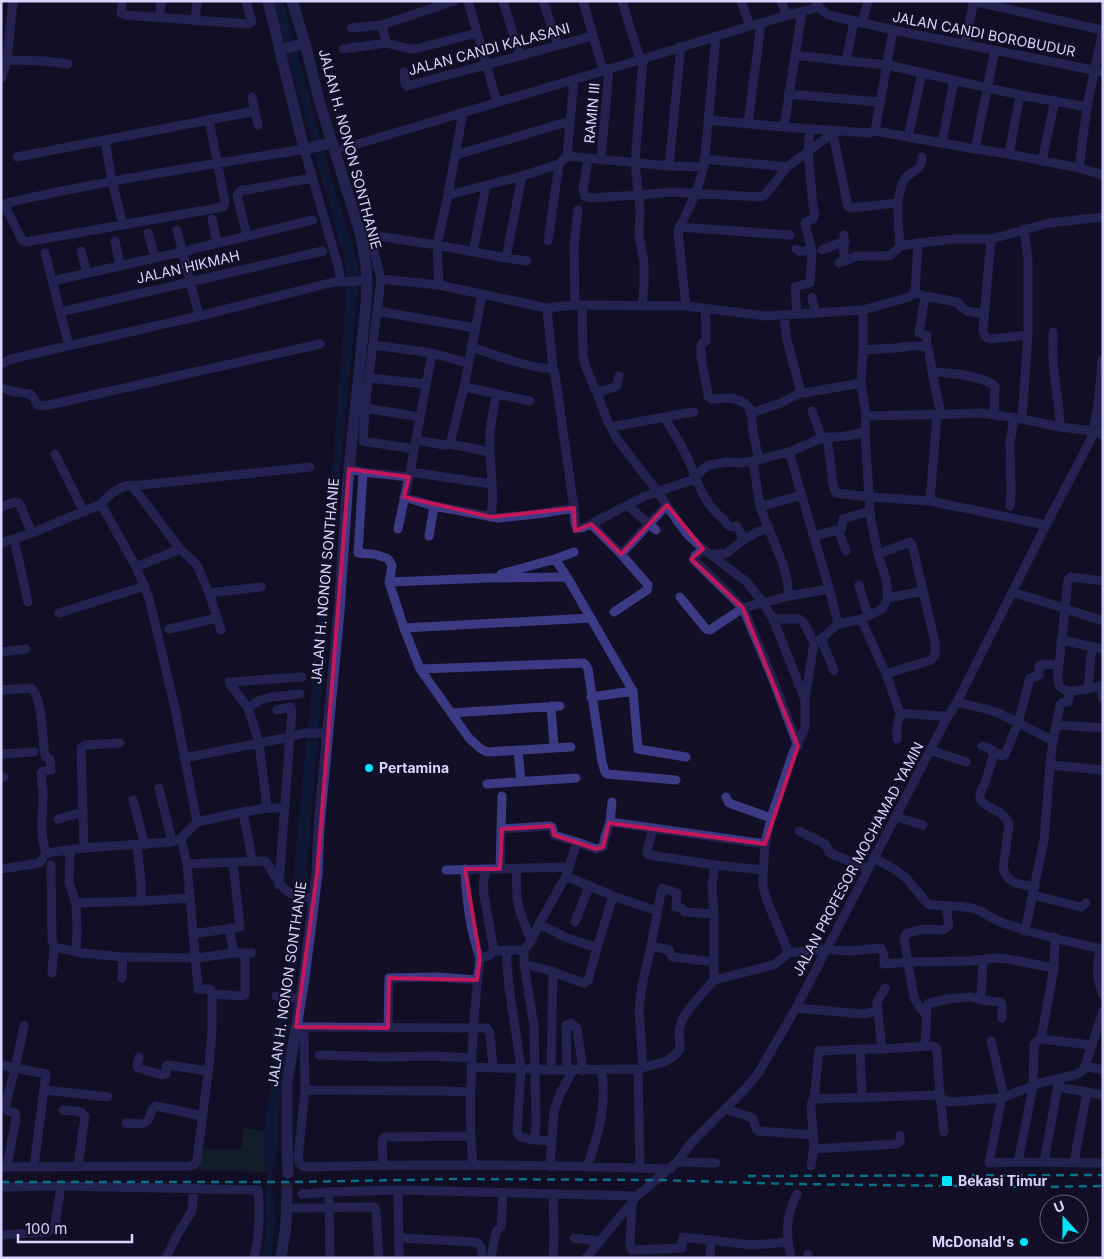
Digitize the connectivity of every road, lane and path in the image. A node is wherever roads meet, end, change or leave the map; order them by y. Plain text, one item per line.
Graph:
1 (13, 1) edge
2 (122, 1) edge
3 (162, 1) edge
4 (197, 1) edge
5 (246, 1) edge
6 (268, 1) edge
7 (292, 1) edge
8 (454, 1) edge
9 (468, 1) edge
10 (504, 1) edge
11 (543, 1) edge
12 (583, 1) edge
13 (622, 1) edge
14 (741, 1) edge
15 (781, 1) edge
16 (868, 1) edge
17 (973, 1) edge
18 (818, 4) edge
19 (802, 12) junction
20 (787, 16) junction
21 (160, 18) junction
22 (195, 21) junction
23 (858, 22) junction
24 (761, 23) junction
25 (382, 25) junction
26 (750, 26) junction
27 (6, 27) edge
28 (351, 28) dead end
29 (893, 30) junction
30 (1103, 30) edge
31 (477, 32) junction
32 (593, 36) junction
33 (716, 36) junction
34 (303, 43) junction
35 (386, 43) junction
36 (965, 44) junction
37 (558, 45) junction
38 (681, 46) junction
39 (343, 49) dead end
40 (282, 50) junction
41 (995, 50) junction
42 (795, 54) junction
43 (520, 56) junction
44 (642, 59) junction
45 (7, 60) junction
46 (846, 60) junction
47 (68, 64) dead end
48 (486, 64) junction
49 (888, 65) junction
50 (606, 69) junction
51 (1099, 71) edge
52 (404, 72) dead end
53 (922, 73) junction
54 (2, 76) edge
55 (574, 79) junction
56 (954, 80) junction
57 (987, 87) junction
58 (788, 94) junction
59 (1020, 95) junction
60 (252, 96) dead end
61 (1055, 100) junction
62 (497, 102) junction
63 (880, 102) junction
64 (1088, 107) junction
65 (255, 111) junction
66 (463, 112) junction
67 (209, 120) junction
68 (708, 120) junction
69 (570, 121) junction
70 (748, 124) junction
71 (258, 126) dead end
72 (784, 127) junction
73 (810, 129) junction
74 (874, 131) junction
75 (835, 132) junction
76 (908, 137) junction
77 (105, 140) junction
78 (942, 143) junction
79 (328, 144) junction
80 (307, 148) junction
81 (344, 148) dead end
82 (975, 149) junction
83 (808, 152) junction
84 (1009, 154) junction
85 (456, 155) junction
86 (17, 156) dead end
87 (567, 156) junction
88 (922, 157) dead end
89 (588, 158) junction
90 (602, 160) junction
91 (1042, 161) junction
92 (635, 163) junction
93 (704, 163) junction
94 (217, 164) junction
95 (559, 164) junction
96 (668, 166) junction
97 (786, 167) junction
98 (1079, 168) junction
99 (1103, 175) edge
100 (522, 176) junction
101 (312, 178) junction
102 (112, 181) junction
103 (486, 186) junction
104 (696, 193) junction
105 (448, 195) junction
106 (639, 196) junction
107 (897, 203) junction
108 (578, 210) dead end
109 (1103, 217) edge
110 (212, 219) dead end
111 (314, 220) dead end
112 (123, 225) junction
113 (679, 227) junction
114 (1024, 229) junction
115 (176, 230) dead end
116 (148, 233) dead end
117 (790, 235) dead end
118 (248, 236) junction
119 (991, 239) junction
120 (115, 241) dead end
121 (548, 241) dead end
122 (217, 243) junction
123 (918, 243) junction
124 (437, 245) junction
125 (900, 246) junction
126 (796, 249) dead end
127 (822, 250) dead end
128 (81, 251) dead end
129 (323, 251) dead end
130 (812, 251) junction
131 (45, 252) dead end
132 (181, 252) junction
133 (473, 252) junction
134 (155, 257) junction
135 (506, 258) junction
136 (526, 261) dead end
137 (120, 266) junction
138 (87, 273) junction
139 (381, 279) junction
140 (53, 280) junction
141 (190, 280) junction
142 (364, 280) junction
143 (343, 282) junction
144 (439, 286) junction
145 (915, 293) junction
146 (482, 295) junction
147 (925, 296) junction
148 (812, 297) dead end
149 (578, 305) junction
150 (642, 306) junction
151 (686, 306) junction
152 (547, 308) junction
153 (705, 309) junction
154 (863, 310) junction
155 (377, 311) junction
156 (60, 312) junction
157 (815, 313) junction
158 (797, 314) junction
159 (984, 314) junction
160 (784, 315) junction
161 (199, 316) junction
162 (475, 328) junction
163 (1053, 332) dead end
164 (1028, 335) junction
165 (320, 344) dead end
166 (373, 345) junction
167 (69, 346) junction
168 (471, 347) junction
169 (926, 347) junction
170 (863, 350) junction
171 (432, 354) junction
172 (1103, 361) edge
173 (468, 363) junction
174 (1, 364) edge
175 (553, 369) junction
176 (932, 372) junction
177 (618, 376) dead end
178 (369, 378) junction
179 (861, 383) junction
180 (426, 384) junction
181 (464, 387) junction
182 (1, 388) edge
183 (802, 392) junction
184 (496, 393) junction
185 (597, 393) junction
186 (530, 401) dead end
187 (365, 408) junction
188 (812, 411) dead end
189 (694, 412) dead end
190 (751, 413) junction
191 (939, 414) junction
192 (994, 414) junction
193 (664, 416) junction
194 (866, 416) junction
195 (420, 417) junction
196 (1018, 418) junction
197 (610, 427) junction
198 (1060, 427) junction
199 (865, 432) junction
200 (1098, 433) edge
201 (825, 437) junction
202 (416, 440) junction
203 (450, 444) junction
204 (414, 449) junction
205 (490, 452) junction
206 (789, 452) junction
207 (55, 454) dead end
208 (756, 461) junction
209 (310, 467) dead end
210 (350, 469) junction
211 (363, 472) junction
212 (409, 474) junction
213 (695, 479) junction
214 (492, 484) junction
215 (132, 486) junction
216 (657, 491) junction
217 (801, 495) junction
218 (404, 497) junction
219 (869, 497) junction
220 (930, 501) junction
221 (101, 504) junction
222 (627, 505) junction
223 (667, 505) junction
224 (434, 506) junction
225 (1010, 506) dead end
226 (1, 507) edge
227 (760, 507) junction
228 (574, 508) junction
229 (870, 511) junction
230 (84, 512) junction
231 (491, 517) junction
232 (591, 524) junction
233 (1046, 525) junction
234 (653, 527) junction
235 (769, 528) junction
236 (398, 529) dead end
237 (838, 530) junction
238 (32, 533) junction
239 (429, 536) dead end
240 (813, 536) junction
241 (14, 539) junction
242 (744, 540) junction
243 (1, 543) edge
244 (180, 549) junction
245 (706, 551) junction
246 (846, 551) dead end
247 (574, 552) dead end
248 (621, 554) junction
249 (878, 554) junction
250 (556, 559) junction
251 (136, 567) junction
252 (567, 577) junction
253 (488, 578) junction
254 (1103, 581) edge
255 (390, 582) junction
256 (859, 585) dead end
257 (145, 586) junction
258 (262, 587) dead end
259 (829, 589) junction
260 (923, 591) junction
261 (1013, 592) junction
262 (209, 593) junction
263 (789, 596) junction
264 (680, 597) dead end
265 (888, 598) junction
266 (28, 602) dead end
267 (763, 603) junction
268 (743, 608) junction
269 (1065, 610) junction
270 (614, 612) dead end
271 (59, 613) dead end
272 (217, 618) junction
273 (591, 618) junction
274 (865, 618) junction
275 (773, 619) junction
276 (1103, 621) edge
277 (838, 624) junction
278 (404, 628) junction
279 (169, 629) dead end
280 (221, 630) dead end
281 (1061, 640) junction
282 (817, 641) junction
283 (1092, 647) junction
284 (26, 649) dead end
285 (1103, 649) edge
286 (1, 652) edge
287 (1058, 665) junction
288 (420, 669) junction
289 (834, 670) dead end
290 (886, 674) junction
291 (302, 677) dead end
292 (1101, 685) edge
293 (1088, 689) junction
294 (1, 690) edge
295 (633, 691) junction
296 (1070, 691) junction
297 (300, 694) dead end
298 (591, 696) junction
299 (1103, 699) edge
300 (805, 700) junction
301 (956, 702) junction
302 (248, 708) junction
303 (277, 710) dead end
304 (451, 713) junction
305 (900, 713) junction
306 (948, 716) junction
307 (1018, 723) junction
308 (1056, 725) junction
309 (1103, 728) edge
310 (324, 733) junction
311 (291, 737) junction
312 (897, 739) dead end
313 (1053, 741) junction
314 (259, 742) junction
315 (120, 743) dead end
316 (798, 746) junction
317 (982, 746) dead end
318 (571, 747) dead end
319 (554, 748) junction
320 (518, 750) junction
321 (930, 750) junction
322 (34, 752) dead end
323 (994, 752) junction
324 (1, 754) edge
325 (686, 757) dead end
326 (184, 758) junction
327 (966, 762) dead end
328 (1050, 765) junction
329 (1103, 770) edge
330 (576, 778) dead end
331 (676, 780) dead end
332 (521, 782) junction
333 (487, 784) dead end
334 (159, 788) dead end
335 (502, 796) dead end
336 (726, 797) dead end
337 (132, 800) dead end
338 (612, 802) dead end
339 (267, 808) junction
340 (285, 808) junction
341 (83, 812) junction
342 (243, 812) junction
343 (896, 817) junction
344 (771, 818) junction
345 (58, 819) dead end
346 (197, 822) junction
347 (610, 822) junction
348 (922, 825) dead end
349 (652, 828) junction
350 (502, 829) junction
351 (799, 832) dead end
352 (177, 840) junction
353 (577, 842) junction
354 (765, 844) junction
355 (141, 845) junction
356 (84, 848) junction
357 (70, 850) junction
358 (46, 853) junction
359 (874, 858) junction
360 (252, 861) junction
361 (233, 863) junction
362 (187, 864) junction
363 (51, 865) dead end
364 (715, 865) junction
365 (570, 867) junction
366 (1, 869) edge
367 (500, 869) junction
368 (516, 869) junction
369 (868, 869) junction
370 (446, 870) dead end
371 (465, 870) junction
372 (486, 870) junction
373 (763, 870) junction
374 (566, 876) junction
375 (279, 885) junction
376 (589, 887) junction
377 (1034, 891) junction
378 (613, 896) junction
379 (190, 898) junction
380 (310, 898) junction
381 (141, 901) junction
382 (1086, 902) dead end
383 (76, 903) junction
384 (946, 907) junction
385 (657, 912) junction
386 (714, 914) junction
387 (576, 922) dead end
388 (539, 924) junction
389 (229, 928) junction
390 (1025, 931) junction
391 (193, 934) junction
392 (1054, 937) junction
393 (531, 941) junction
394 (651, 946) junction
395 (54, 948) junction
396 (597, 948) junction
397 (1102, 949) edge
398 (506, 950) junction
399 (524, 950) junction
400 (825, 950) junction
401 (494, 951) junction
402 (76, 952) junction
403 (234, 953) junction
404 (789, 953) junction
405 (124, 957) junction
406 (196, 958) junction
407 (480, 958) junction
408 (983, 960) junction
409 (714, 962) junction
410 (909, 962) junction
411 (524, 964) junction
412 (1054, 968) junction
413 (553, 972) junction
414 (52, 973) dead end
415 (122, 978) dead end
416 (477, 980) junction
417 (714, 980) junction
418 (884, 988) dead end
419 (1102, 992) edge
420 (212, 994) junction
421 (278, 996) dead end
422 (297, 999) junction
423 (981, 1000) junction
424 (796, 1008) junction
425 (877, 1011) junction
426 (1103, 1012) edge
427 (927, 1015) junction
428 (1002, 1018) dead end
429 (24, 1026) dead end
430 (300, 1027) junction
431 (388, 1028) junction
432 (473, 1028) junction
433 (1041, 1039) junction
434 (991, 1041) dead end
435 (1092, 1043) junction
436 (1103, 1043) edge
437 (925, 1046) junction
438 (860, 1049) junction
439 (882, 1049) junction
440 (319, 1055) dead end
441 (139, 1057) dead end
442 (472, 1063) junction
443 (1, 1065) edge
444 (1085, 1066) junction
445 (493, 1067) junction
446 (15, 1068) junction
447 (521, 1068) junction
448 (640, 1069) junction
449 (534, 1070) junction
450 (551, 1070) junction
451 (574, 1070) junction
452 (601, 1070) junction
453 (1103, 1070) edge
454 (208, 1071) junction
455 (1059, 1083) junction
456 (1033, 1087) junction
457 (44, 1090) junction
458 (305, 1090) junction
459 (471, 1092) junction
460 (1087, 1092) junction
461 (1103, 1095) edge
462 (940, 1096) junction
463 (108, 1097) dead end
464 (862, 1098) junction
465 (1002, 1098) junction
466 (814, 1099) junction
467 (726, 1109) junction
468 (63, 1110) dead end
469 (203, 1116) junction
470 (126, 1123) dead end
471 (944, 1132) dead end
472 (900, 1134) dead end
473 (813, 1135) junction
474 (470, 1136) junction
475 (534, 1140) junction
476 (552, 1141) junction
477 (814, 1149) junction
478 (678, 1162) junction
479 (1018, 1162) junction
480 (1044, 1162) junction
481 (1074, 1162) junction
482 (716, 1163) dead end
483 (1103, 1163) edge
484 (383, 1164) junction
485 (473, 1164) junction
486 (34, 1166) junction
487 (78, 1166) junction
488 (811, 1166) dead end
489 (4, 1167) edge
490 (550, 1167) junction
491 (588, 1167) junction
492 (640, 1168) junction
493 (670, 1169) junction
494 (288, 1172) tunnel mouth
495 (61, 1186) junction
496 (1, 1187) edge
497 (194, 1188) junction
498 (398, 1190) junction
499 (287, 1192) tunnel mouth
500 (329, 1192) junction
501 (503, 1193) junction
502 (302, 1194) dead end
503 (553, 1194) junction
504 (797, 1194) dead end
505 (634, 1199) junction
506 (330, 1207) junction
507 (293, 1208) dead end
508 (1, 1235) edge
509 (399, 1238) junction
510 (574, 1238) dead end
511 (711, 1240) junction
512 (599, 1241) junction
513 (788, 1242) junction
514 (682, 1248) junction
515 (166, 1258) edge
516 (254, 1258) edge
517 (281, 1258) edge
518 (330, 1258) edge
519 (378, 1258) edge
520 (399, 1258) edge
521 (482, 1258) edge
522 (491, 1258) edge
523 (553, 1258) edge
524 (586, 1258) edge
525 (681, 1258) edge
526 (710, 1258) edge
527 (791, 1258) edge

1 - 27 street
2 - 21 street
3 - 21 street
4 - 22 street
5 - 22 street
6 - 40 street
7 - 34 street, JALAN H. NONON SONTHANIE
8 - 25 street
9 - 31 street
10 - 43 street
11 - 37 street
12 - 32 street
13 - 44 street
14 - 26 street
15 - 20 street
16 - 23 street
17 - 30 street
17 - 36 street
18 - 19 street
18 - 23 street, JALAN CANDI BOROBUDUR
19 - 20 street
19 - 42 street
20 - 24 street
21 - 22 street
23 - 29 street, JALAN CANDI BOROBUDUR
23 - 46 street
24 - 26 street
24 - 70 street
25 - 28 street
25 - 35 street
26 - 33 street
27 - 45 street
29 - 36 street, JALAN CANDI BOROBUDUR
29 - 49 street
30 - 51 street
31 - 35 street
31 - 48 street
32 - 37 street, JALAN CANDI KALASANI
32 - 50 street
33 - 38 street
33 - 68 street
34 - 40 street
34 - 79 street, JALAN H. NONON SONTHANIE
35 - 39 street
36 - 41 street, JALAN CANDI BOROBUDUR
37 - 43 street, JALAN CANDI KALASANI
38 - 44 street
38 - 96 street
40 - 80 street
41 - 51 street, JALAN CANDI BOROBUDUR
41 - 57 street
42 - 46 street
42 - 58 street
43 - 48 street, JALAN CANDI KALASANI
44 - 50 street
44 - 92 street
45 - 47 street
45 - 54 street
46 - 49 street
48 - 52 street, JALAN CANDI KALASANI
48 - 62 street
49 - 53 street
49 - 63 street
50 - 55 street
50 - 90 street, RAMIN III
51 - 64 street
53 - 56 street
53 - 76 street
55 - 62 street
55 - 69 street
56 - 57 street
56 - 78 street
57 - 59 street
57 - 82 street
58 - 63 street
58 - 72 street
59 - 61 street
59 - 84 street
60 - 65 street
61 - 64 street
61 - 91 street
62 - 66 street
63 - 74 street
64 - 98 street
65 - 67 street
65 - 71 street
66 - 81 street
66 - 85 street
67 - 77 street
67 - 94 street
68 - 70 street
68 - 93 street
69 - 85 street
69 - 87 street
70 - 72 street
72 - 73 street
73 - 75 street
73 - 83 street
74 - 75 street
74 - 76 street
75 - 83 street
75 - 107 street
76 - 78 street
77 - 86 street
77 - 102 street
78 - 82 street
79 - 80 street
79 - 142 street, JALAN H. NONON SONTHANIE
80 - 94 street
80 - 101 street
82 - 84 street
83 - 97 street
83 - 130 street
84 - 91 street
85 - 105 street
87 - 89 street
87 - 95 street
88 - 107 street
89 - 90 street
89 - 106 street
90 - 92 street
91 - 98 street
92 - 96 street
92 - 106 street
93 - 96 street
93 - 97 street
93 - 104 street
94 - 102 street
94 - 112 street
95 - 100 street
95 - 121 street
97 - 104 street
98 - 99 street
100 - 103 street
100 - 135 street
101 - 118 street
101 - 143 street
102 - 112 street
102 - 112 street
103 - 105 street
103 - 133 street
104 - 106 street
104 - 113 street
105 - 124 street
106 - 150 street
107 - 125 street
108 - 149 street
109 - 114 street
110 - 122 street
111 - 118 street
113 - 117 street
113 - 151 street
114 - 119 street
114 - 164 street
115 - 132 street
116 - 134 street
118 - 122 street
119 - 123 street
119 - 159 street
120 - 137 street
122 - 132 street
123 - 125 street
123 - 145 street
124 - 133 street
124 - 139 street
124 - 144 street
125 - 127 street
126 - 130 street
128 - 138 street
129 - 141 street, JALAN HIKMAH
130 - 158 street
131 - 140 street
132 - 134 street
132 - 141 street
133 - 135 street
134 - 137 street
135 - 136 street
137 - 138 street
138 - 140 street
139 - 144 street
139 - 155 street
140 - 156 street
141 - 156 street, JALAN HIKMAH
141 - 161 street
142 - 143 street
142 - 210 street, JALAN H. NONON SONTHANIE
143 - 161 street
144 - 146 street
145 - 147 street
145 - 154 street
146 - 152 street
146 - 162 street
147 - 159 street
147 - 169 street
148 - 157 street
149 - 150 street
149 - 152 street
149 - 185 street
150 - 151 street
151 - 153 street
152 - 175 street
153 - 160 street
153 - 190 street
154 - 157 street
154 - 170 street
155 - 162 street
155 - 166 street
156 - 167 street
157 - 158 street
158 - 160 street
159 - 164 street
160 - 183 street
161 - 167 street
162 - 168 street
163 - 198 street
164 - 196 street
165 - 182 street
166 - 171 street
166 - 178 street
167 - 174 street
168 - 173 street
168 - 175 street
169 - 170 street
169 - 176 street
170 - 179 street
171 - 173 street
171 - 180 street
172 - 200 street
173 - 181 street
175 - 228 street
176 - 191 street
176 - 192 street
177 - 185 street
178 - 180 street
178 - 187 street
179 - 183 street
179 - 194 street
180 - 195 street
181 - 184 street
181 - 203 street
183 - 190 street
184 - 186 street
184 - 205 street
185 - 197 street
187 - 195 street
187 - 204 street
188 - 201 street
189 - 193 street
190 - 208 street
191 - 192 street
191 - 194 street
191 - 220 street
192 - 196 street
193 - 197 street
193 - 213 street
194 - 199 street
195 - 202 street
196 - 198 street
196 - 225 street
197 - 216 street
198 - 200 street
199 - 201 street
199 - 219 street
200 - 233 street, JALAN PROFESOR MOCHAMAD YAMIN
201 - 206 street
201 - 219 street
202 - 203 street
202 - 204 street
203 - 205 street
204 - 212 street
205 - 214 street
206 - 208 street
206 - 217 street
207 - 230 street
208 - 213 street
208 - 227 street
209 - 215 street
210 - 211 street
210 - 310 street, JALAN H. NONON SONTHANIE
211 - 212 street
211 - 255 street
212 - 214 street
212 - 218 street
213 - 216 street
213 - 242 street
214 - 231 street
215 - 221 street
215 - 244 street
216 - 222 street
216 - 223 street
217 - 227 street
217 - 240 street
218 - 224 street
218 - 236 street
219 - 220 street
219 - 229 street
220 - 233 street
221 - 230 street
221 - 251 street
222 - 232 street
222 - 234 street
223 - 234 street
223 - 245 street
224 - 231 street
224 - 239 street
226 - 238 street
227 - 235 street
228 - 231 street
228 - 232 street
229 - 237 street
229 - 249 street
230 - 238 street
232 - 248 street
233 - 261 street, JALAN PROFESOR MOCHAMAD YAMIN
234 - 248 street
235 - 242 street
235 - 263 street
237 - 240 street
237 - 246 street
238 - 241 street
240 - 259 street
241 - 243 street
241 - 266 street
242 - 245 street
244 - 251 street
244 - 262 street
245 - 267 street
245 - 268 street
247 - 250 street
248 - 270 street
249 - 260 street
249 - 265 street
250 - 252 street
250 - 253 street
251 - 257 street
252 - 253 street
252 - 273 street
253 - 255 street
254 - 269 street
255 - 278 street
256 - 274 street
257 - 271 street
257 - 326 street
258 - 262 street
259 - 263 street
259 - 277 street
260 - 265 street
260 - 290 street
261 - 269 street
261 - 301 street, JALAN PROFESOR MOCHAMAD YAMIN
262 - 272 street
263 - 267 street
264 - 268 street
265 - 274 street
267 - 268 street
267 - 275 street
268 - 316 street
269 - 276 street
269 - 281 street
272 - 279 street
272 - 280 street
273 - 278 street
273 - 295 street
274 - 277 street
274 - 290 street
275 - 282 street
275 - 300 street
277 - 282 street
278 - 288 street
281 - 283 street
281 - 287 street
282 - 289 street
282 - 300 street
283 - 285 street
283 - 293 street
284 - 286 street
287 - 296 street
287 - 307 street
288 - 298 street
288 - 304 street
290 - 305 street
291 - 302 street
292 - 293 street
292 - 299 street
293 - 296 street
294 - 358 street
295 - 298 street
295 - 325 street
296 - 308 street
297 - 302 street
298 - 331 street
300 - 316 street
301 - 306 street, JALAN PROFESOR MOCHAMAD YAMIN
301 - 307 street
302 - 314 street
303 - 311 street
304 - 319 street
304 - 320 street
305 - 306 street
305 - 312 street
306 - 321 street, JALAN PROFESOR MOCHAMAD YAMIN
307 - 313 street
307 - 323 street
308 - 309 street
308 - 313 street
310 - 311 street
310 - 380 street, JALAN H. NONON SONTHANIE
311 - 314 street
311 - 340 street
313 - 328 street
314 - 326 street
314 - 339 street
315 - 341 street
316 - 344 street
317 - 323 street
318 - 319 street
319 - 320 street
320 - 332 street
321 - 327 street
321 - 343 street, JALAN PROFESOR MOCHAMAD YAMIN
322 - 324 street
323 - 377 street
326 - 346 street
328 - 329 street
328 - 377 street
330 - 332 street
332 - 333 street
334 - 352 street
335 - 350 street
336 - 344 street
337 - 355 street
338 - 347 street
339 - 340 street
339 - 342 street
340 - 375 street
341 - 345 street
341 - 356 street
342 - 346 street
342 - 360 street
343 - 348 street
343 - 359 street, JALAN PROFESOR MOCHAMAD YAMIN
344 - 354 street
346 - 352 street
347 - 349 street
347 - 353 street
349 - 354 street
349 - 364 street
350 - 353 street
350 - 367 street
351 - 369 street
352 - 355 street
352 - 362 street
353 - 365 street
354 - 373 street
355 - 356 street
355 - 381 street
356 - 357 street
357 - 358 street
357 - 383 street
358 - 366 street
359 - 369 street, JALAN PROFESOR MOCHAMAD YAMIN
359 - 384 street
360 - 361 street
360 - 375 street
361 - 362 street
361 - 389 street
362 - 379 street
363 - 395 street
364 - 373 street
364 - 386 street
365 - 368 street
365 - 374 street
367 - 368 street
367 - 372 street
368 - 393 street
369 - 400 street, JALAN PROFESOR MOCHAMAD YAMIN
370 - 371 street
371 - 372 street
371 - 407 street
372 - 401 street
373 - 404 street
374 - 376 street
374 - 388 street
375 - 380 street
376 - 378 street
376 - 387 street
377 - 382 street
377 - 390 street
378 - 385 street
378 - 396 street
379 - 381 street
379 - 391 street
380 - 422 street, JALAN H. NONON SONTHANIE
381 - 383 street
383 - 402 street
384 - 390 street
384 - 410 street
385 - 386 street
385 - 394 street
386 - 409 street
388 - 393 street
388 - 396 street
389 - 391 street
389 - 403 street
390 - 392 street
391 - 406 street
392 - 397 street
392 - 412 street
393 - 399 street
394 - 409 street
394 - 448 street
395 - 402 street
395 - 414 street
396 - 413 street
397 - 419 street
398 - 399 street
398 - 401 street
398 - 447 street
399 - 411 street
400 - 404 street
400 - 410 street
400 - 424 street, JALAN PROFESOR MOCHAMAD YAMIN
401 - 407 street
402 - 405 street
403 - 406 street
403 - 420 street
404 - 417 street
405 - 406 street
405 - 415 street
406 - 420 street
407 - 416 street
408 - 410 street
408 - 412 street
408 - 423 street
409 - 417 street
410 - 427 street
411 - 413 street
411 - 449 street
412 - 433 street
413 - 450 street
416 - 431 street
416 - 432 street
417 - 448 street
418 - 425 street
420 - 454 street
421 - 422 street
422 - 430 street, JALAN H. NONON SONTHANIE
423 - 427 street
423 - 428 street
424 - 425 street
424 - 467 street, JALAN PROFESOR MOCHAMAD YAMIN
425 - 439 street
426 - 435 street
427 - 437 street
429 - 446 street
430 - 431 street
430 - 458 street
430 - 494 street, JALAN H. NONON SONTHANIE
431 - 432 street
432 - 442 street
432 - 445 street
433 - 435 street
433 - 456 street
434 - 465 street
435 - 436 street
435 - 444 street
437 - 439 street
437 - 462 street
438 - 439 street
438 - 464 street
438 - 466 street
440 - 442 street
441 - 454 street
442 - 445 street
442 - 459 street
443 - 446 street
444 - 453 street
444 - 455 street
445 - 447 street
446 - 457 street
446 - 489 street
447 - 449 street
447 - 475 street
448 - 452 street
448 - 492 street
449 - 450 street
449 - 475 street
450 - 451 street
451 - 452 street
451 - 476 street
452 - 491 street
454 - 469 street
455 - 456 street
455 - 460 street
455 - 480 street
456 - 465 street
456 - 479 street
457 - 463 street
457 - 486 street
458 - 459 street
458 - 484 street
459 - 474 street
460 - 461 street
460 - 481 street
462 - 464 street
462 - 465 street
462 - 471 street
464 - 466 street
465 - 479 street
466 - 473 street
467 - 473 street
467 - 478 street, JALAN PROFESOR MOCHAMAD YAMIN
468 - 487 street
469 - 470 street
469 - 487 street
472 - 477 street
473 - 477 street
474 - 484 street
474 - 485 street
475 - 476 street
476 - 490 street
477 - 488 street
478 - 482 street
478 - 493 street, JALAN PROFESOR MOCHAMAD YAMIN
479 - 480 street
480 - 481 street
481 - 483 street
484 - 485 street
485 - 490 street
486 - 487 street
486 - 489 street
490 - 491 street
491 - 492 street
492 - 493 street
493 - 505 street, JALAN PROFESOR MOCHAMAD YAMIN
495 - 496 street
495 - 497 street
495 - 508 street
497 - 515 street
497 - 516 street
498 - 500 street
498 - 501 street
498 - 509 street
499 - 517 street
500 - 502 street
500 - 506 street
501 - 503 street
501 - 522 street
503 - 505 street
503 - 523 street
504 - 513 street
505 - 512 street, JALAN PROFESOR MOCHAMAD YAMIN
505 - 514 street
506 - 507 street
506 - 518 street
506 - 519 street
509 - 520 street
509 - 521 street
510 - 512 street
511 - 513 street
511 - 514 street
511 - 526 street
512 - 524 street, JALAN PROFESOR MOCHAMAD YAMIN
513 - 527 street
514 - 525 street

